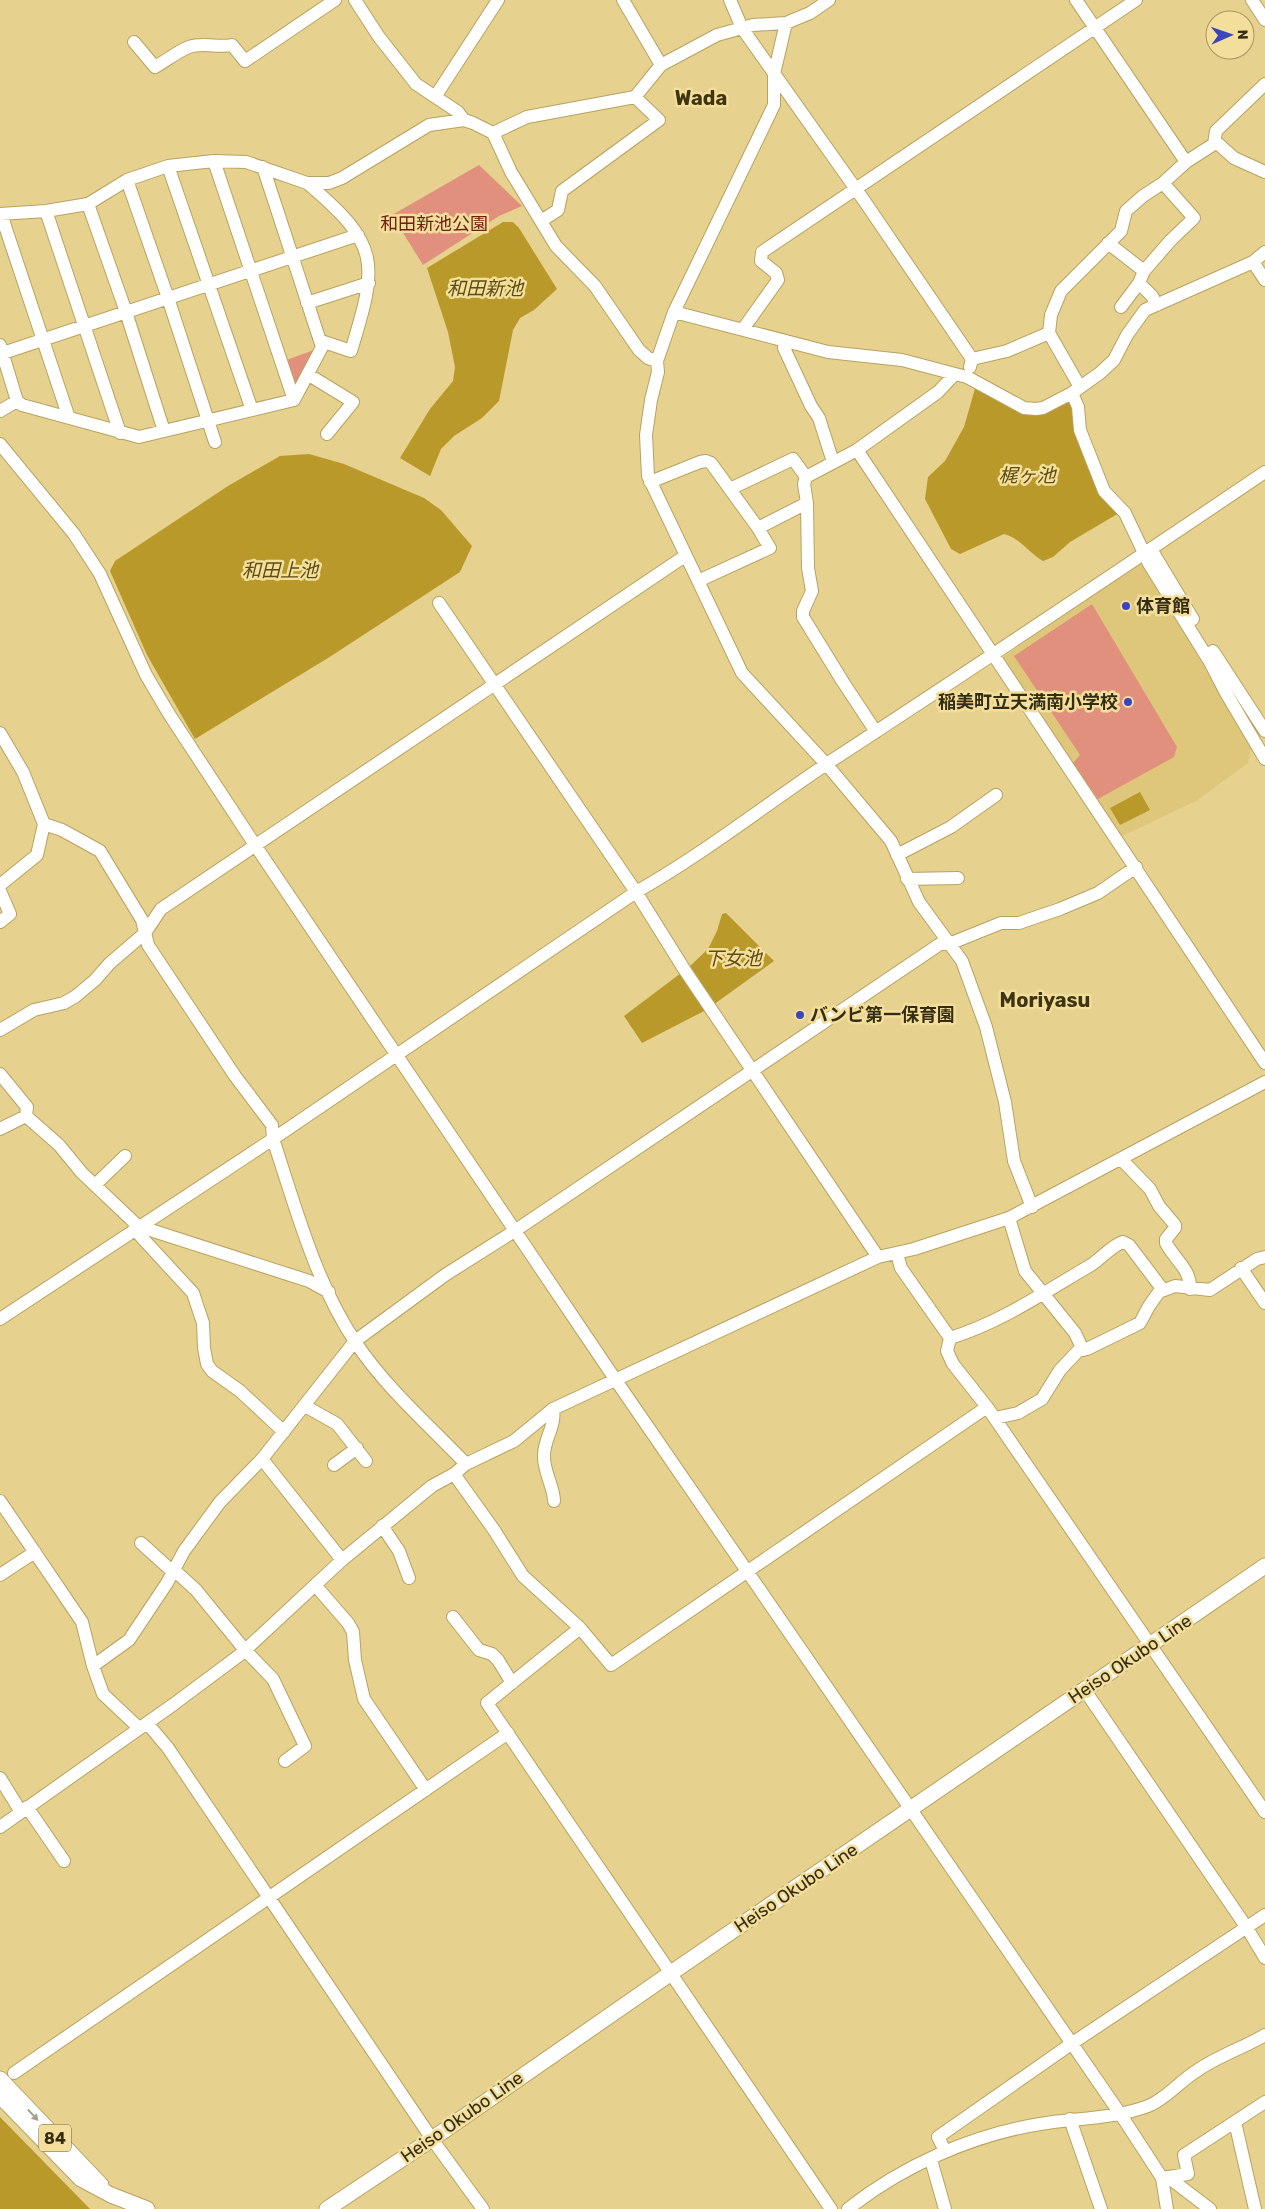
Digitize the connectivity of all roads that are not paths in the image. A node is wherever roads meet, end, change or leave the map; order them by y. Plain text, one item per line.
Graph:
1 (335, 0) edge
2 (355, 0) edge
3 (498, 0) edge
4 (623, 0) edge
5 (730, 0) edge
6 (829, 0) edge
7 (1076, 0) edge
8 (1136, 0) edge
9 (1252, 0) edge
10 (1265, 20) edge
11 (786, 23) junction
12 (1095, 27) junction
13 (742, 28) junction
14 (134, 42) dead end
15 (661, 65) junction
16 (774, 74) junction
17 (1265, 84) edge
18 (435, 97) junction
19 (635, 97) junction
20 (464, 120) junction
21 (493, 133) junction
22 (1215, 141) junction
23 (214, 161) junction
24 (1186, 162) junction
25 (168, 166) junction
26 (263, 167) junction
27 (1265, 172) edge
28 (127, 180) junction
29 (307, 183) junction
30 (1163, 183) junction
31 (855, 188) junction
32 (88, 204) junction
33 (46, 211) junction
34 (1, 214) edge
35 (541, 222) junction
36 (358, 235) junction
37 (1108, 243) junction
38 (1265, 252) edge
39 (291, 256) junction
40 (1253, 262) junction
41 (250, 270) junction
42 (1141, 277) junction
43 (1265, 280) edge
44 (369, 283) junction
45 (210, 284) junction
46 (168, 298) junction
47 (308, 303) junction
48 (1157, 305) junction
49 (1121, 307) dead end
50 (126, 312) junction
51 (674, 312) junction
52 (84, 326) junction
53 (743, 329) junction
54 (1049, 333) junction
55 (44, 339) junction
56 (320, 341) junction
57 (785, 342) junction
58 (1, 349) edge
59 (972, 359) junction
60 (657, 362) junction
61 (309, 375) junction
62 (961, 375) junction
63 (1076, 390) junction
64 (294, 400) junction
65 (17, 401) junction
66 (252, 410) junction
67 (0, 411) edge
68 (69, 418) junction
69 (209, 421) junction
70 (164, 431) junction
71 (120, 433) junction
72 (327, 434) dead end
73 (215, 442) dead end
74 (0, 444) edge
75 (857, 450) junction
76 (832, 462) junction
77 (1265, 472) edge
78 (806, 478) junction
79 (650, 482) junction
80 (730, 489) junction
81 (807, 503) junction
82 (758, 528) junction
83 (1148, 555) junction
84 (685, 556) junction
85 (698, 581) junction
86 (439, 603) dead end
87 (995, 655) junction
88 (494, 686) junction
89 (1265, 731) edge
90 (876, 732) junction
91 (0, 733) edge
92 (1265, 759) edge
93 (826, 765) junction
94 (996, 795) dead end
95 (44, 824) junction
96 (255, 845) junction
97 (897, 855) junction
98 (1136, 867) junction
99 (958, 878) dead end
100 (907, 879) junction
101 (0, 885) edge
102 (0, 891) edge
103 (636, 892) junction
104 (0, 922) edge
105 (146, 933) junction
106 (949, 944) junction
107 (0, 1030) edge
108 (397, 1054) junction
109 (1265, 1063) edge
110 (753, 1069) junction
111 (0, 1074) edge
112 (1265, 1082) edge
113 (26, 1116) junction
114 (0, 1129) edge
115 (274, 1138) junction
116 (125, 1156) dead end
117 (1121, 1159) junction
118 (95, 1185) junction
119 (1032, 1207) junction
120 (1010, 1218) junction
121 (136, 1228) junction
122 (516, 1230) junction
123 (897, 1254) junction
124 (878, 1257) junction
125 (1265, 1258) edge
126 (1241, 1268) junction
127 (1190, 1289) junction
128 (1163, 1290) junction
129 (328, 1292) junction
130 (1044, 1293) junction
131 (1265, 1302) edge
132 (0, 1319) edge
133 (950, 1338) junction
134 (355, 1341) junction
135 (1083, 1350) junction
136 (615, 1379) junction
137 (305, 1406) junction
138 (987, 1407) junction
139 (553, 1409) junction
140 (995, 1418) junction
141 (284, 1432) junction
142 (356, 1448) junction
143 (262, 1459) junction
144 (366, 1460) dead end
145 (466, 1464) junction
146 (334, 1465) dead end
147 (454, 1474) junction
148 (0, 1500) edge
149 (554, 1501) dead end
150 (382, 1526) junction
151 (141, 1544) dead end
152 (34, 1552) junction
153 (342, 1560) junction
154 (1265, 1566) edge
155 (174, 1571) junction
156 (746, 1572) junction
157 (0, 1575) edge
158 (409, 1578) dead end
159 (315, 1585) junction
160 (453, 1617) dead end
161 (580, 1628) junction
162 (1152, 1645) junction
163 (245, 1650) junction
164 (93, 1666) junction
165 (512, 1683) junction
166 (1084, 1689) junction
167 (143, 1726) junction
168 (508, 1733) junction
169 (285, 1761) dead end
170 (0, 1778) edge
171 (426, 1790) junction
172 (24, 1810) junction
173 (911, 1810) junction
174 (1265, 1812) edge
175 (0, 1827) edge
176 (64, 1861) dead end
177 (270, 1897) junction
178 (1265, 1915) edge
179 (1246, 1928) junction
180 (1265, 1958) edge
181 (671, 1973) junction
182 (1265, 2035) edge
183 (1071, 2044) junction
184 (14, 2073) dead end
185 (0, 2080) edge
186 (0, 2096) edge
187 (1265, 2102) edge
188 (1121, 2115) junction
189 (1070, 2119) junction
190 (1235, 2122) junction
191 (432, 2139) junction
192 (945, 2151) junction
193 (930, 2160) junction
194 (1165, 2178) junction
195 (111, 2194) junction
196 (829, 2208) edge
197 (147, 2209) edge
198 (327, 2209) edge
199 (483, 2209) edge
200 (848, 2209) edge
201 (945, 2209) edge
202 (1101, 2209) edge
203 (1167, 2209) edge
204 (1210, 2209) edge
205 (1255, 2209) edge

1 - 14 street
2 - 18 street
3 - 18 street
4 - 15 street
5 - 13 street
6 - 11 street
7 - 12 street
8 - 12 street
9 - 10 street
11 - 13 street
11 - 16 street
12 - 24 street
12 - 31 street
13 - 15 street
13 - 16 street
15 - 19 street
16 - 31 street
16 - 51 street
17 - 22 street
18 - 20 street
19 - 21 street
19 - 35 street
20 - 21 street
20 - 29 street
21 - 35 street
22 - 24 street
22 - 27 street
23 - 25 street
23 - 26 street
23 - 41 street
24 - 30 street
25 - 28 street
25 - 45 street
26 - 29 street
26 - 39 street
28 - 32 street
28 - 46 street
29 - 36 street
30 - 37 street
30 - 42 street
31 - 53 street
31 - 59 street
32 - 33 street
32 - 50 street
33 - 34 street
33 - 52 street
34 - 55 street
35 - 60 street
36 - 39 street
36 - 44 street
37 - 42 street
37 - 54 street
38 - 40 street
39 - 41 street
39 - 47 street
40 - 43 street
40 - 48 street
41 - 45 street
41 - 64 street
42 - 48 street
42 - 49 street
44 - 47 street
44 - 56 street
45 - 46 street
45 - 66 street
46 - 50 street
46 - 69 street
47 - 56 street
48 - 63 street
50 - 52 street
50 - 70 street
51 - 53 street
51 - 60 street
52 - 55 street
52 - 71 street
53 - 57 street
54 - 59 street
54 - 63 street
55 - 58 street
55 - 68 street
56 - 61 street
57 - 62 street
57 - 76 street
58 - 65 street
59 - 62 street
60 - 79 street
61 - 64 street
61 - 72 street
62 - 63 street
62 - 75 street
63 - 83 street
64 - 66 street
65 - 67 street
65 - 68 street
66 - 69 street
68 - 71 street
69 - 70 street
69 - 73 street
70 - 71 street
74 - 96 street
75 - 76 street
75 - 87 street
76 - 78 street
77 - 83 street
78 - 80 street
78 - 81 street
79 - 80 street
79 - 84 street
80 - 82 street
81 - 82 street
81 - 90 street
82 - 85 street
83 - 87 street
83 - 89 street
83 - 92 street
84 - 85 street
84 - 88 street
85 - 93 street
86 - 88 street
87 - 90 street
87 - 98 street
88 - 96 street
88 - 103 street
90 - 93 street
91 - 95 street
93 - 97 street
93 - 103 street
94 - 97 street
95 - 101 street
95 - 105 street
96 - 105 street
96 - 108 street
97 - 100 street
98 - 106 street
98 - 109 street
99 - 100 street
100 - 106 street
102 - 104 street
103 - 108 street
103 - 110 street
105 - 107 street
105 - 115 street
106 - 110 street
106 - 119 street
108 - 115 street
108 - 122 street
110 - 122 street
110 - 124 street
111 - 113 street
112 - 117 street
113 - 114 street
113 - 118 street
115 - 121 street
115 - 129 street
116 - 118 street
117 - 119 street
117 - 127 street
118 - 121 street
119 - 120 street
120 - 123 street
120 - 130 street
121 - 129 street
121 - 132 street
121 - 141 street
122 - 134 street
122 - 136 street
123 - 124 street
123 - 133 street
124 - 136 street
125 - 126 street
126 - 127 street
126 - 131 street
127 - 128 street
128 - 130 street
128 - 135 street
129 - 134 street
130 - 133 street
130 - 135 street
133 - 138 street
134 - 137 street
134 - 145 street
135 - 140 street
136 - 139 street
136 - 156 street
137 - 141 street
137 - 142 street
138 - 140 street
138 - 156 street
139 - 145 street
139 - 149 street
140 - 162 street
141 - 143 street
142 - 144 street
142 - 146 street
143 - 153 street
143 - 155 street
145 - 147 street
147 - 150 street
147 - 161 street
148 - 152 street
150 - 153 street
150 - 158 street
151 - 155 street
152 - 157 street
152 - 164 street
153 - 159 street
154 - 162 main road, Heiso Okubo Line
155 - 163 street
155 - 164 street
156 - 161 street
156 - 173 street
159 - 163 street
159 - 171 street
160 - 165 street
161 - 165 street
162 - 166 main road, Heiso Okubo Line
162 - 174 street
163 - 167 street
163 - 169 street
164 - 167 street
165 - 168 street
166 - 173 main road, Heiso Okubo Line
166 - 179 street
167 - 172 street
167 - 177 street
168 - 171 street
168 - 181 street
170 - 172 street
171 - 177 street
172 - 175 street
172 - 176 street
173 - 181 main road, Heiso Okubo Line
173 - 183 street
177 - 184 street
177 - 191 street
178 - 179 street
179 - 180 street
179 - 183 street
181 - 191 main road, Heiso Okubo Line
181 - 196 street
182 - 188 street
183 - 188 street
183 - 192 street
185 -> 195 main road, 84
186 - 195 main road, 84
187 - 190 street
188 - 189 street
188 - 194 street
189 - 192 street
189 - 202 street
190 - 194 street
190 - 205 street
191 - 198 main road, Heiso Okubo Line
191 - 199 street
192 - 193 street
193 - 200 street
193 - 201 street
194 - 203 street
194 - 204 street
195 - 197 main road, 84

